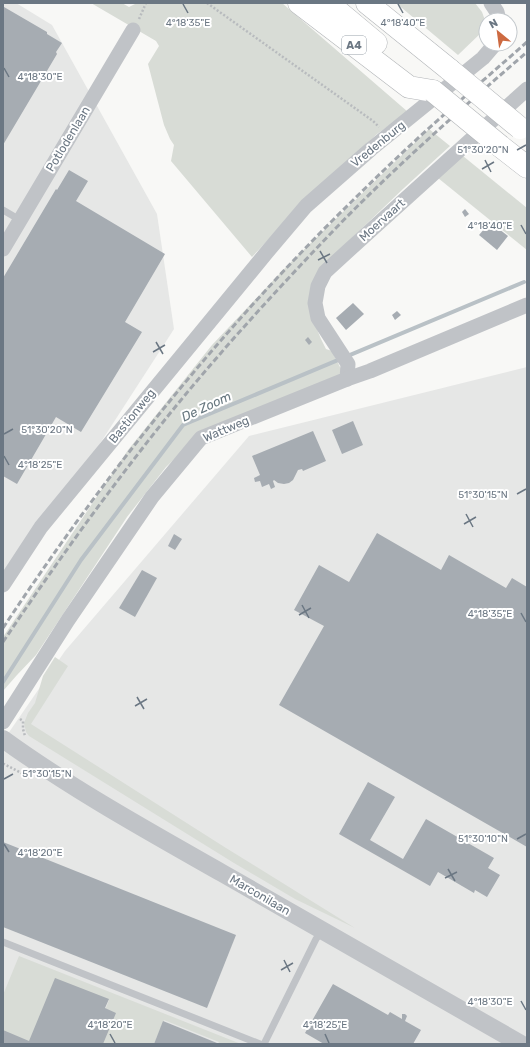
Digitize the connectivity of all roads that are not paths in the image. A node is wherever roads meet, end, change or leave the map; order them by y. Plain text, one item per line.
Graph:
1 (299, 3) edge
2 (328, 3) edge
3 (367, 3) edge
4 (389, 3) edge
5 (491, 3) edge
6 (497, 12) edge
7 (133, 30) road end
8 (488, 52) edge
9 (445, 62) junction
10 (420, 86) junction
11 (527, 89) edge
12 (524, 131) edge
13 (527, 167) edge
14 (3, 210) edge
15 (20, 220) junction
16 (3, 249) edge
17 (267, 252) joint
18 (527, 305) edge
19 (347, 379) junction
20 (3, 585) edge
21 (3, 722) edge
22 (3, 739) edge
23 (322, 931) junction
24 (3, 942) edge
25 (260, 1044) edge
26 (264, 1044) edge
27 (521, 1044) edge

1 - 10 highway, A4
2 - 10 highway, A4
3 - 9 highway
4 - 9 highway
5 - 6 street
7 - 15 street, Potlodenlaan
8 - 17 street, Vredenburg
9 - 12 highway, bridge
10 - 13 highway, A4, bridge
11 - 19 street, Moervaart
14 - 15 lane
15 - 16 street, Potlodenlaan
17 - 20 street, Bastionweg
18 - 19 street, Wattweg
19 - 21 street, Wattweg
22 - 23 street, Marconilaan
23 - 26 lane
23 - 27 street, Marconilaan
24 - 25 lane

